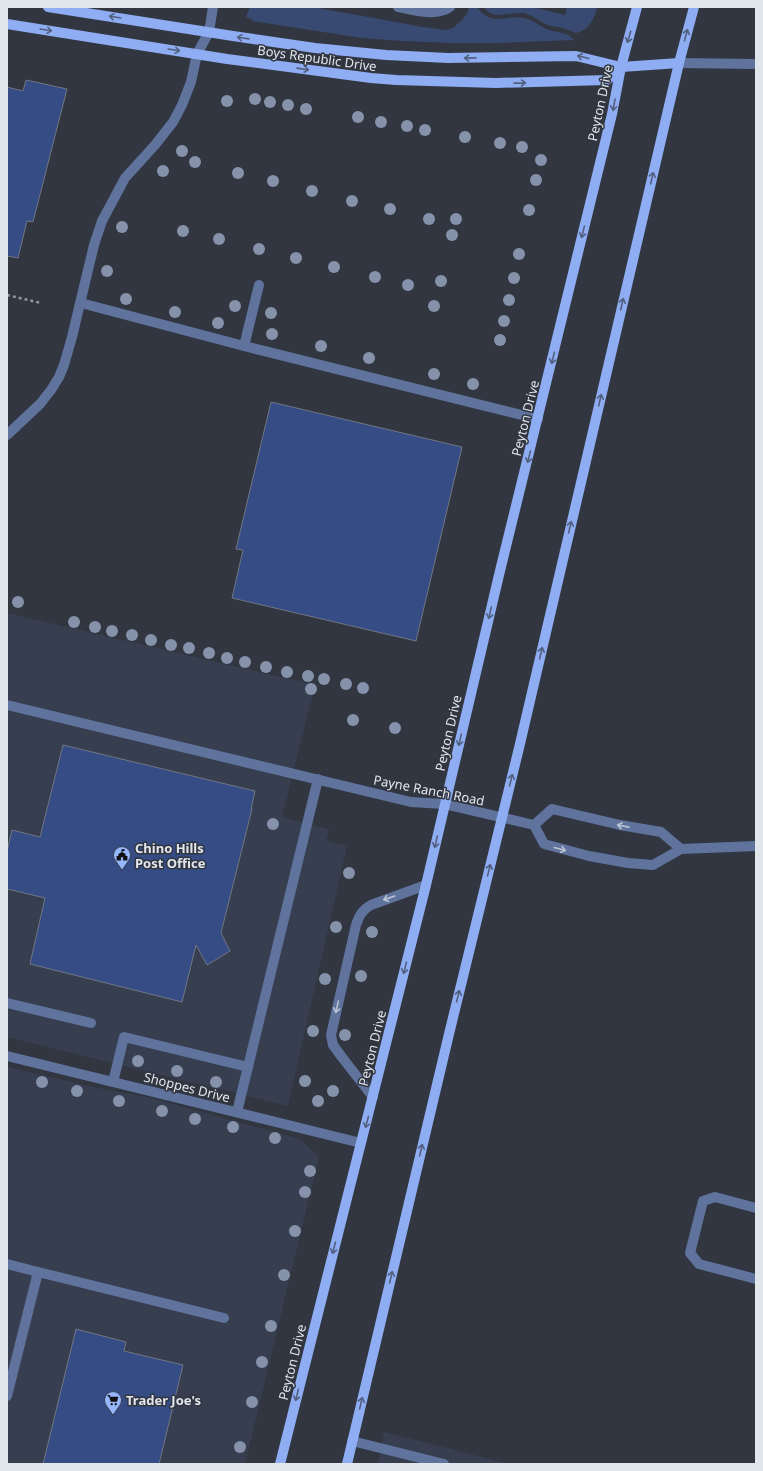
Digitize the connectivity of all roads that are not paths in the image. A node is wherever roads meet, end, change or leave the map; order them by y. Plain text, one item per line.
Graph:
1 (48, 7) edge
2 (213, 7) edge
3 (398, 7) edge
4 (450, 7) edge
5 (637, 7) edge
6 (694, 7) edge
7 (7, 24) edge
8 (208, 32) junction
9 (197, 54) junction
10 (679, 63) junction
11 (756, 64) edge
12 (621, 67) junction
13 (259, 285) dead end
14 (81, 303) junction
15 (244, 346) junction
16 (538, 419) junction
17 (7, 435) edge
18 (7, 705) edge
19 (318, 779) junction
20 (444, 804) junction
21 (501, 817) junction
22 (534, 825) junction
23 (756, 846) edge
24 (681, 850) junction
25 (426, 885) junction
26 (7, 1003) edge
27 (91, 1023) dead end
28 (7, 1056) edge
29 (248, 1067) junction
30 (113, 1082) junction
31 (373, 1097) junction
32 (237, 1112) junction
33 (361, 1143) junction
34 (756, 1208) edge
35 (7, 1264) edge
36 (38, 1272) junction
37 (756, 1279) edge
38 (224, 1318) dead end
39 (7, 1396) edge
40 (352, 1441) junction
41 (280, 1464) edge
42 (347, 1464) edge
43 (444, 1464) edge

8 -> 1 main road, Boys Republic Drive
2 - 8 street
3 - 4 street
5 -> 12 main road, Peyton Drive
10 -> 6 main road
7 -> 9 main road, Boys Republic Drive
8 - 9 street
12 -> 8 main road, Boys Republic Drive
9 -> 12 main road, Boys Republic Drive
9 - 14 street
10 - 11 street
10 - 12 main road, Boys Republic Drive
21 -> 10 main road
12 -> 16 main road, Peyton Drive
13 - 15 street
14 - 15 street
14 - 17 street
15 - 16 street
16 -> 20 main road, Peyton Drive
18 - 19 street, Payne Ranch Road
19 - 20 street, Payne Ranch Road
19 - 29 street
20 - 21 street, Payne Ranch Road
20 -> 25 main road, Peyton Drive
21 - 22 street, Payne Ranch Road
40 -> 21 main road
24 -> 22 street
22 -> 24 street
23 - 24 street
25 -> 31 main road, Peyton Drive
25 -> 31 street
26 - 27 street
28 - 30 street, Shoppes Drive
29 - 30 street
29 - 32 street
30 - 32 street, Shoppes Drive
31 -> 33 main road, Peyton Drive
32 - 33 street, Shoppes Drive
33 -> 41 main road, Peyton Drive
34 - 37 street
35 - 36 street
36 - 38 street
36 - 39 street
40 - 42 main road
40 - 43 street

